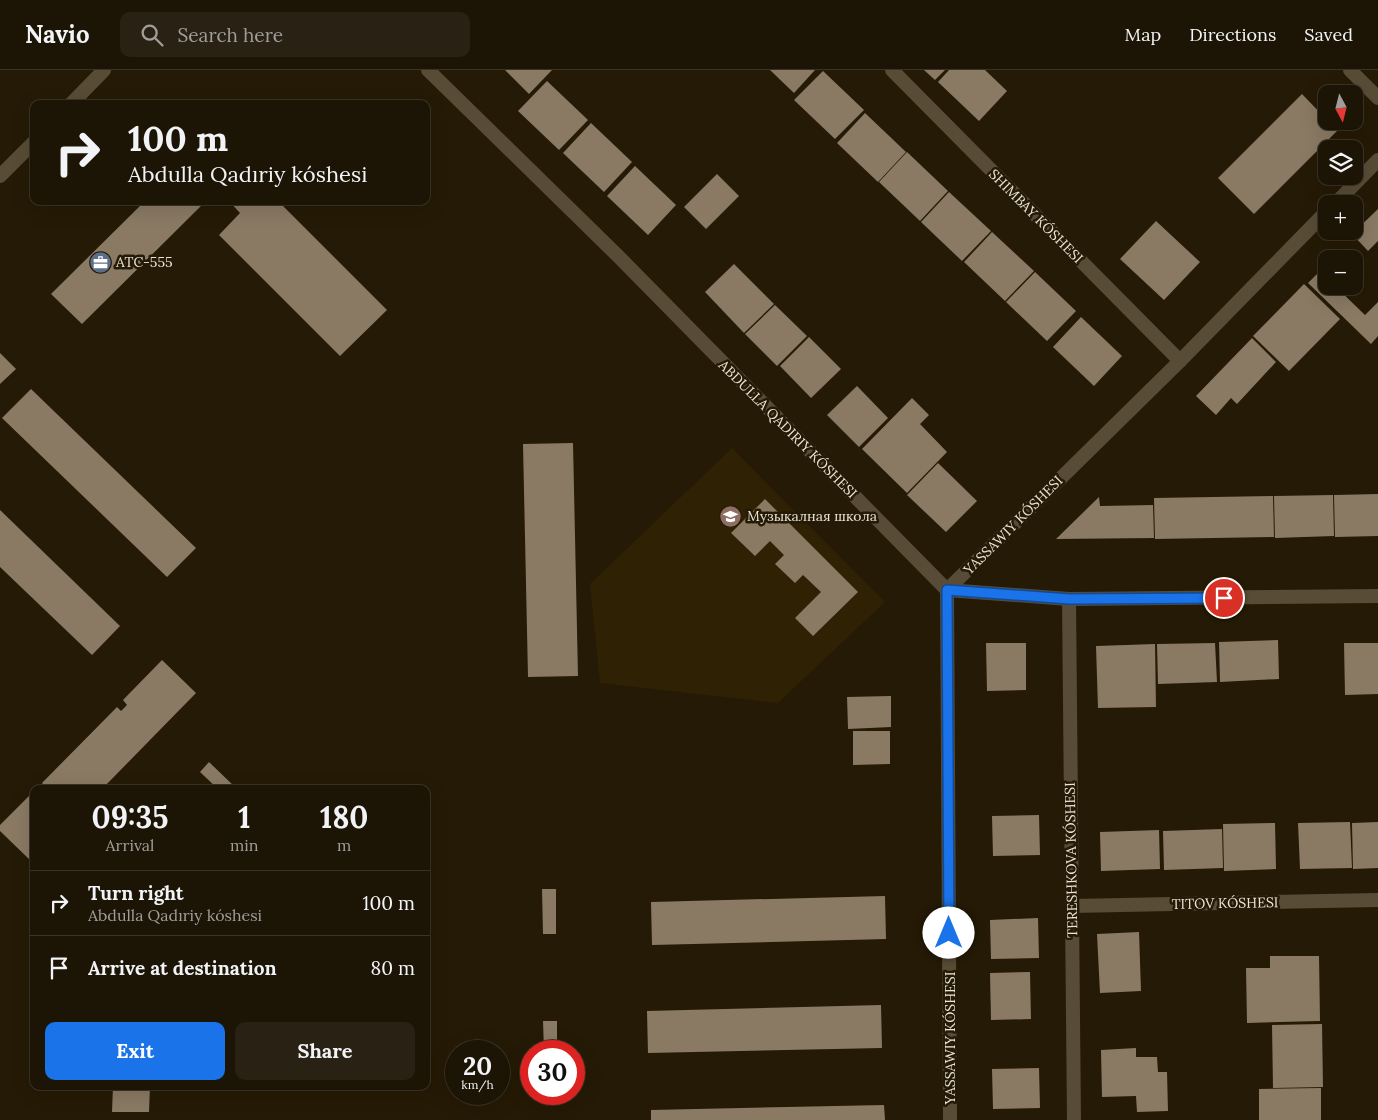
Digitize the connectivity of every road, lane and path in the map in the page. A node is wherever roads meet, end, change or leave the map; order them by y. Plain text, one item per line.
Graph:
1 (104, 70) edge
2 (428, 70) edge
3 (892, 70) edge
4 (1350, 70) edge
5 (1378, 98) edge
6 (75, 100) edge
7 (30, 146) edge
8 (1378, 160) edge
9 (0, 176) edge
10 (1344, 195) edge
11 (1318, 220) edge
12 (1180, 361) junction
13 (947, 590) junction
14 (1378, 596) edge
15 (1069, 599) junction
16 (1378, 900) edge
17 (1072, 906) junction
18 (950, 1120) edge
19 (1074, 1120) edge

1 - 6 street
2 - 13 street
3 - 12 street, SHIMBAY KÓSHESI
4 - 5 street
7 - 9 street
8 - 10 street
11 - 12 street, YASSAWIY KÓSHESI
12 - 13 street, YASSAWIY KÓSHESI
13 - 15 street
13 - 18 street, YASSAWIY KÓSHESI
14 - 15 street
15 - 17 street, TERESHKOVA KÓSHESI
16 - 17 street, TITOV KÓSHESI
17 - 19 street, TERESHKOVA KÓSHESI

